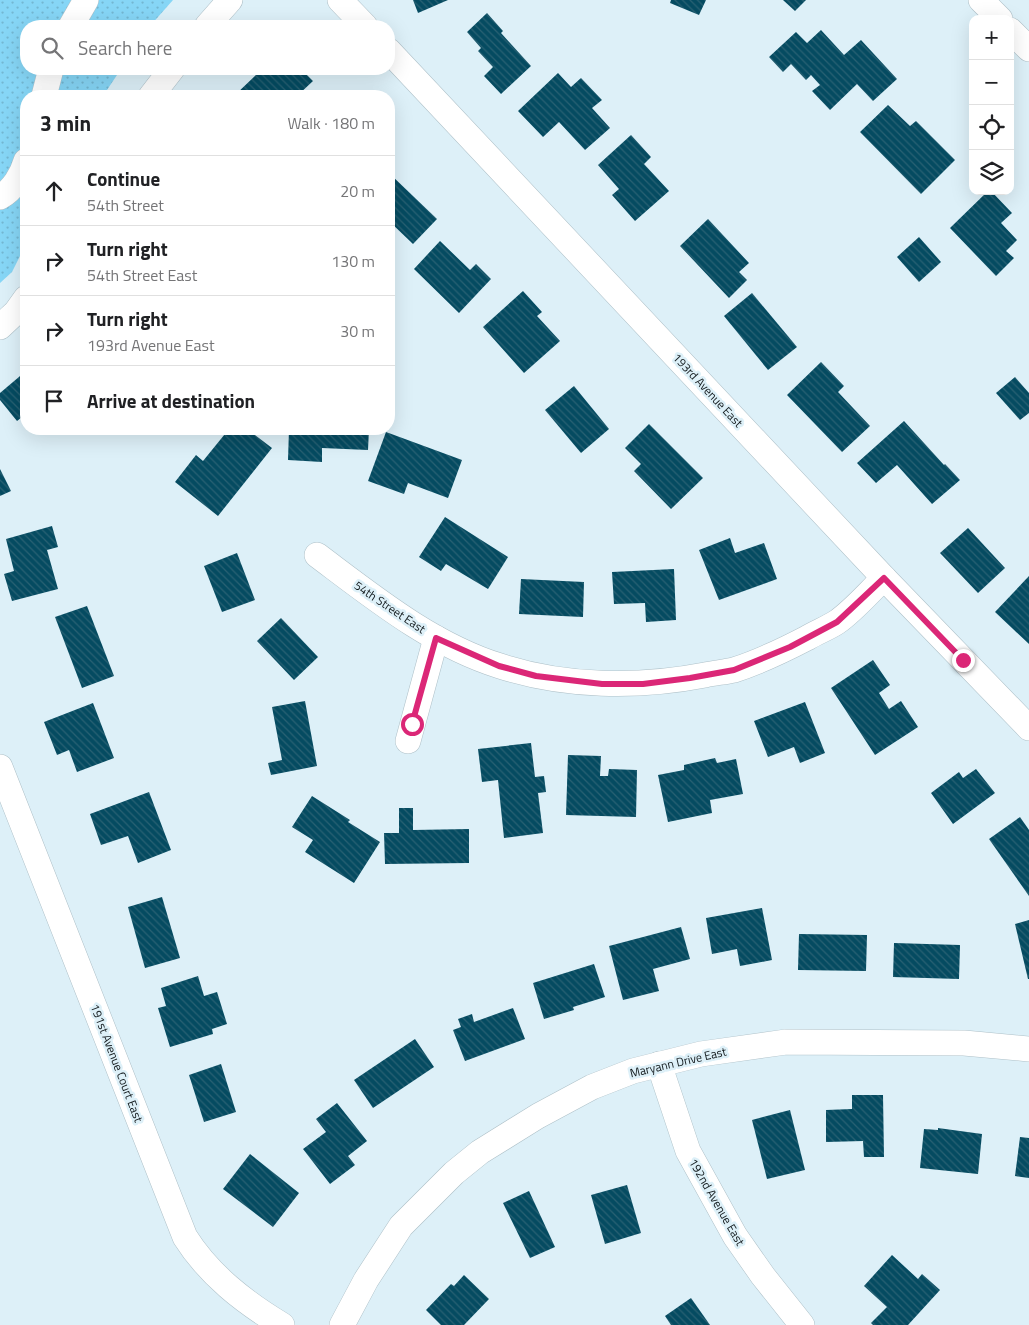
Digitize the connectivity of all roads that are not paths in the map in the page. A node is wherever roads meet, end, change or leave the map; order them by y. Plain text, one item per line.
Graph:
1 (86, 0) edge
2 (230, 0) edge
3 (340, 0) edge
4 (981, 0) edge
5 (996, 15) edge
6 (74, 20) edge
7 (212, 20) edge
8 (359, 20) edge
9 (1014, 34) edge
10 (1029, 50) edge
11 (395, 57) edge
12 (49, 75) edge
13 (167, 75) edge
14 (46, 90) edge
15 (155, 90) edge
16 (20, 177) edge
17 (0, 197) edge
18 (20, 306) edge
19 (0, 327) edge
20 (317, 555) dead end
21 (884, 578) junction
22 (436, 638) junction
23 (1029, 728) edge
24 (408, 741) dead end
25 (0, 767) edge
26 (1029, 1048) edge
27 (659, 1064) junction
28 (282, 1325) edge
29 (342, 1325) edge
30 (802, 1325) edge

1 - 6 street
2 - 7 street
3 - 8 street
4 - 5 street
9 - 10 street
11 - 21 street, 193rd Avenue East
12 - 14 street
13 - 15 street
16 - 17 street
18 - 19 street
20 - 22 street, 54th Street East
21 - 22 street, 54th Street East
21 - 23 street, 193rd Avenue East
22 - 24 street
25 - 28 street, 191st Avenue Court East
26 - 27 street, Maryann Drive East
27 - 29 street, Maryann Drive East
27 - 30 street, 192nd Avenue East

